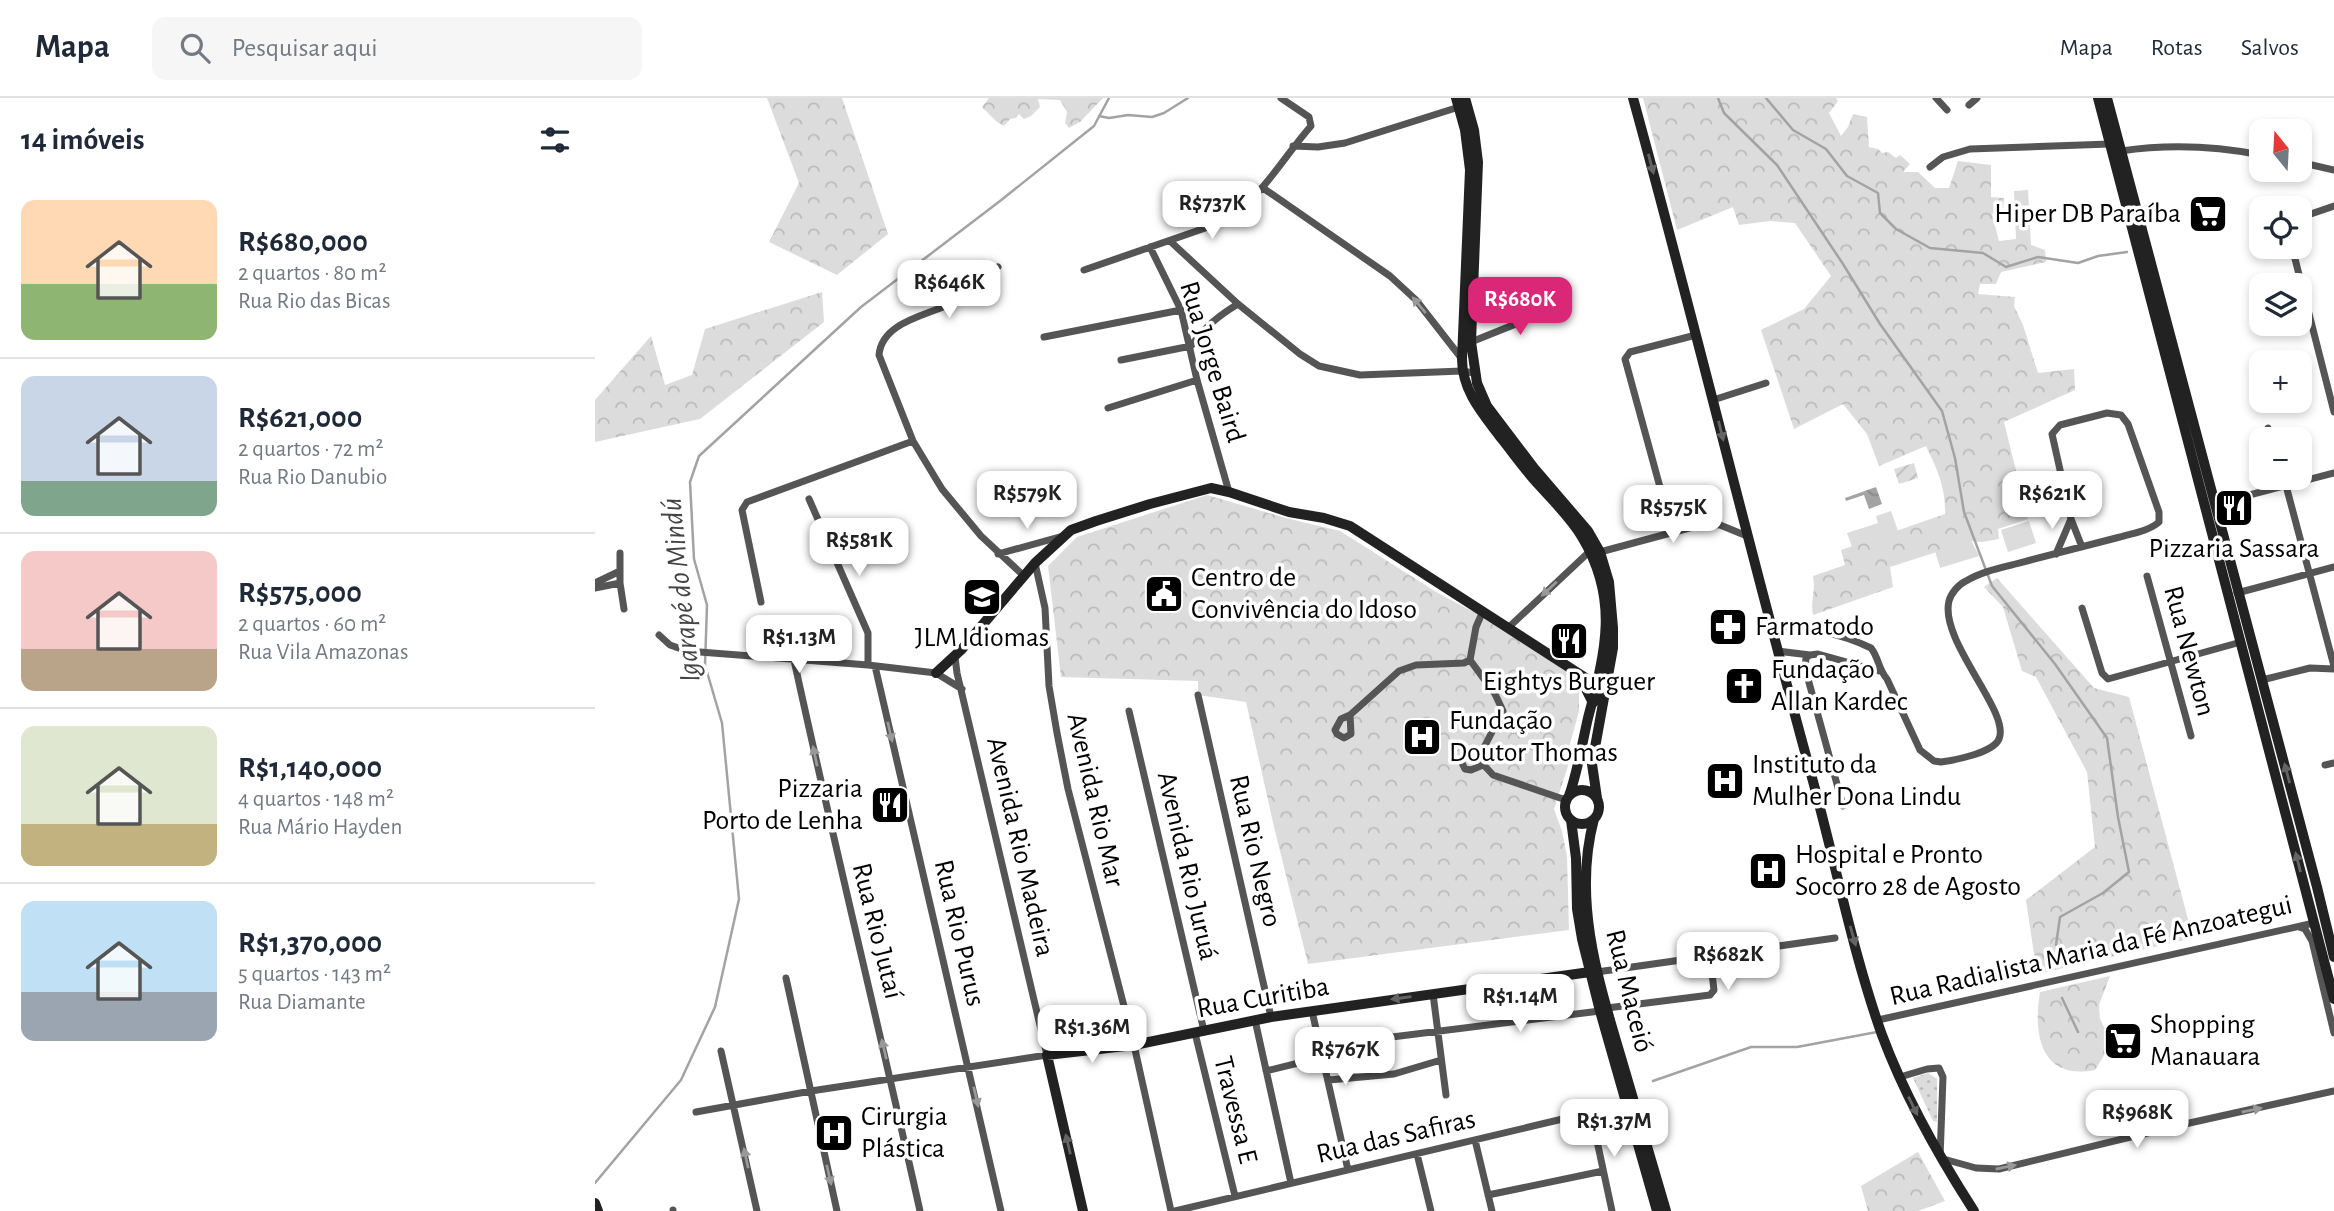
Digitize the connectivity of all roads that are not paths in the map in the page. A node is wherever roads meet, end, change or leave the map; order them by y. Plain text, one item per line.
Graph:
1 (1281, 98) edge
2 (1633, 98) edge
3 (1936, 98) edge
4 (1976, 98) edge
5 (2098, 98) edge
6 (2107, 98) edge
7 (1460, 101) edge
8 (1969, 105) dead end
9 (1947, 110) dead end
10 (2110, 144) junction
11 (1293, 146) junction
12 (2121, 151) junction
13 (2249, 153) edge
14 (2312, 165) edge
15 (1930, 167) dead end
16 (2334, 170) edge
17 (1263, 188) junction
18 (2334, 206) edge
19 (2312, 214) edge
20 (1170, 241) junction
21 (1150, 247) junction
22 (2295, 259) edge
23 (998, 267) dead end
24 (1084, 270) dead end
25 (1238, 304) junction
26 (1558, 307) dead end
27 (1181, 310) junction
28 (1696, 335) junction
29 (1044, 337) dead end
30 (1471, 342) junction
31 (1191, 346) junction
32 (1462, 359) junction
33 (1121, 360) dead end
34 (1462, 371) junction
35 (1474, 373) junction
36 (1198, 380) junction
37 (1766, 383) dead end
38 (1713, 400) junction
39 (1108, 408) dead end
40 (2334, 412) edge
41 (913, 441) junction
42 (2334, 473) edge
43 (2312, 477) edge
44 (2258, 490) edge
45 (2288, 490) edge
46 (1229, 492) junction
47 (809, 499) dead end
48 (2215, 504) junction
49 (2071, 519) junction
50 (1672, 531) junction
51 (1064, 536) junction
52 (1747, 536) junction
53 (2082, 547) junction
54 (1595, 552) junction
55 (620, 553) dead end
56 (998, 554) junction
57 (2056, 554) junction
58 (1035, 563) junction
59 (2334, 567) edge
60 (620, 571) junction
61 (2311, 573) junction
62 (1023, 575) junction
63 (2147, 576) dead end
64 (621, 583) junction
65 (595, 586) edge
66 (2237, 593) junction
67 (761, 602) dead end
68 (2082, 608) dead end
69 (624, 609) dead end
70 (1483, 611) junction
71 (1509, 627) junction
72 (1772, 630) junction
73 (659, 635) dead end
74 (2241, 642) junction
75 (1777, 651) junction
76 (1810, 655) junction
77 (955, 657) junction
78 (794, 660) junction
79 (1470, 660) junction
80 (2171, 663) junction
81 (871, 666) junction
82 (2334, 668) edge
83 (1570, 669) junction
84 (1601, 671) junction
85 (1879, 671) junction
86 (936, 673) junction
87 (1581, 674) junction
88 (2262, 680) junction
89 (962, 689) junction
90 (1597, 689) junction
91 (1198, 695) dead end
92 (1598, 702) junction
93 (1129, 711) dead end
94 (1350, 715) dead end
95 (2191, 737) dead end
96 (2334, 763) edge
97 (2325, 765) dead end
98 (1568, 798) junction
99 (1597, 798) junction
100 (1843, 806) dead end
101 (1571, 820) junction
102 (1594, 820) junction
103 (1582, 908) junction
104 (2314, 923) junction
105 (2295, 926) junction
106 (1835, 938) dead end
107 (1710, 957) junction
108 (2334, 957) edge
109 (2316, 959) junction
110 (2326, 967) junction
111 (1593, 972) junction
112 (786, 978) dead end
113 (1433, 994) junction
114 (2331, 999) edge
115 (1603, 1009) junction
116 (1312, 1011) junction
117 (1271, 1017) junction
118 (1255, 1020) junction
119 (1878, 1020) junction
120 (1437, 1030) junction
121 (1200, 1032) junction
122 (2334, 1033) edge
123 (1133, 1045) junction
124 (1320, 1046) junction
125 (721, 1051) dead end
126 (1047, 1055) junction
127 (1323, 1057) junction
128 (1441, 1060) junction
129 (969, 1067) junction
130 (1266, 1071) junction
131 (1900, 1077) junction
132 (891, 1080) junction
133 (1329, 1080) junction
134 (811, 1091) junction
135 (2334, 1091) edge
136 (1446, 1095) dead end
137 (1626, 1104) junction
138 (734, 1105) junction
139 (696, 1112) dead end
140 (1591, 1113) junction
141 (1475, 1140) junction
142 (1417, 1154) junction
143 (1940, 1158) junction
144 (1348, 1170) junction
145 (1603, 1171) junction
146 (1291, 1183) junction
147 (1488, 1195) junction
148 (1235, 1196) junction
149 (595, 1203) edge
150 (1430, 1210) edge
151 (598, 1211) edge
152 (757, 1211) edge
153 (837, 1211) edge
154 (920, 1211) edge
155 (1001, 1211) edge
156 (1083, 1211) edge
157 (1173, 1211) edge
158 (1421, 1211) edge
159 (1492, 1211) edge
160 (1612, 1211) edge
161 (1657, 1211) edge
162 (1666, 1211) edge
163 (1974, 1211) edge

1 - 11 street
2 -> 28 main road
3 - 9 street
4 - 8 street
5 - 10 main road
6 - 12 main road
7 - 11 street
7 - 30 main road
7 - 32 main road
10 - 15 street
10 - 74 main road
11 - 17 street
12 - 13 street
12 - 48 main road
14 - 16 street
17 - 20 street
32 -> 17 street
18 - 19 street
20 - 21 street
20 - 25 street
21 - 24 street
21 - 27 street, Rua Jorge Baird
22 - 40 street
23 - 41 street
25 - 31 street
25 - 34 street
26 - 30 street
27 - 29 street
27 - 31 street, Rua Jorge Baird
28 - 38 main road
28 - 50 street
30 - 35 main road
31 - 33 street
31 - 36 street, Rua Jorge Baird
32 - 34 main road
34 - 35 street
34 - 54 main road
35 - 54 main road
36 - 39 street
36 - 46 street, Rua Jorge Baird
37 - 38 street
38 -> 52 main road
41 - 56 street
41 - 67 street
42 - 43 street
44 - 48 street
45 - 61 street
46 - 51 main road
46 - 70 main road
47 - 81 street, Rua Rio Purus
48 - 66 main road
49 - 53 street
49 - 53 street
49 - 57 street
50 - 52 street
50 - 54 street
51 - 56 street
51 - 58 main road
52 - 72 main road
53 - 57 street
54 -> 71 street
54 - 84 main road
54 - 92 main road
55 - 60 street
56 - 62 street
57 - 85 street
58 - 62 main road
58 - 123 street, Avenida Rio Mar
59 - 61 street
60 - 64 street
60 - 65 street
61 - 66 street
61 - 82 street
62 - 77 main road
63 - 80 street, Rua Newton
64 - 65 street
64 - 69 street
66 - 88 main road
68 - 80 street
70 - 71 main road
70 - 79 street
71 - 83 main road
72 - 75 main road
72 - 85 street
73 - 78 street
74 - 80 street
104 -> 74 main road
75 - 76 street
75 -> 119 main road
76 - 85 street
76 - 100 street
77 - 86 main road
77 - 89 street, Avenida Rio Madeira
78 - 81 street
132 -> 78 street, Rua Rio Jutaí
79 - 94 street
79 - 98 street
80 - 95 street, Rua Newton
81 - 86 street
81 -> 129 street, Rua Rio Purus
82 - 88 street
83 - 87 main road
83 - 92 main road
84 - 87 main road
84 - 90 main road
86 - 89 street
87 - 90 main road
108 -> 88 main road
89 - 126 street, Avenida Rio Madeira
90 - 92 main road
91 - 117 street, Rua Rio Negro
92 - 98 main road
92 - 99 main road
93 - 121 street, Avenida Rio Juruá
96 - 97 street
98 - 99 main road
98 - 101 main road
99 - 102 main road
101 - 102 main road
101 - 103 main road, Rua Maceió
102 - 103 main road, Rua Maceió
103 - 111 main road, Rua Maceió
104 - 105 street, Rua Radialista Maria da Fé Anzoategui
104 - 110 main road
105 - 109 street
105 - 119 street, Rua Radialista Maria da Fé Anzoategui
106 - 107 street, Rua Curitiba
107 - 111 street, Rua Curitiba
107 - 115 street
109 - 110 main road
109 - 114 street
110 - 114 main road
111 - 113 main road, Rua Curitiba
111 - 115 main road, Rua Maceió
112 - 134 street
113 -> 116 main road, Rua Curitiba
113 - 120 street
114 - 122 street
115 - 120 street
115 - 137 main road, Rua Maceió
115 - 162 main road, Rua Maceió
116 - 117 main road, Rua Curitiba
116 - 124 street
117 - 118 main road, Rua Curitiba
118 - 121 main road, Rua Curitiba
118 - 130 street
119 - 131 main road
120 - 124 street
120 - 128 street
121 - 123 main road, Rua Curitiba
121 - 148 street, Travessa E
123 - 126 main road, Rua Curitiba
123 - 157 street, Avenida Rio Mar
124 - 127 street
125 - 138 street
126 - 129 street, Rua Curitiba
156 -> 126 main road
127 - 130 street
127 - 133 street
128 - 133 street
128 - 136 street
129 - 132 street, Rua Curitiba
129 -> 155 street, Rua Rio Purus
130 - 146 street
131 -> 143 main road
131 - 143 street
132 - 134 street, Rua Curitiba
132 - 154 street, Rua Rio Jutaí
133 - 144 street
134 - 138 street, Rua Curitiba
134 -> 153 street
143 -> 135 street
137 - 140 street, Rua das Safiras
137 - 161 main road, Rua Maceió
138 - 139 street, Rua Curitiba
152 -> 138 street
140 - 141 street, Rua das Safiras
140 - 145 street
141 - 142 street, Rua das Safiras
141 - 147 street
142 - 144 street, Rua das Safiras
142 - 150 street
143 - 163 main road
144 - 146 street, Rua das Safiras
145 - 147 street
145 - 160 street
146 - 148 street, Rua das Safiras
147 - 159 street
148 - 157 street, Rua das Safiras
149 - 151 main road
150 - 158 street

